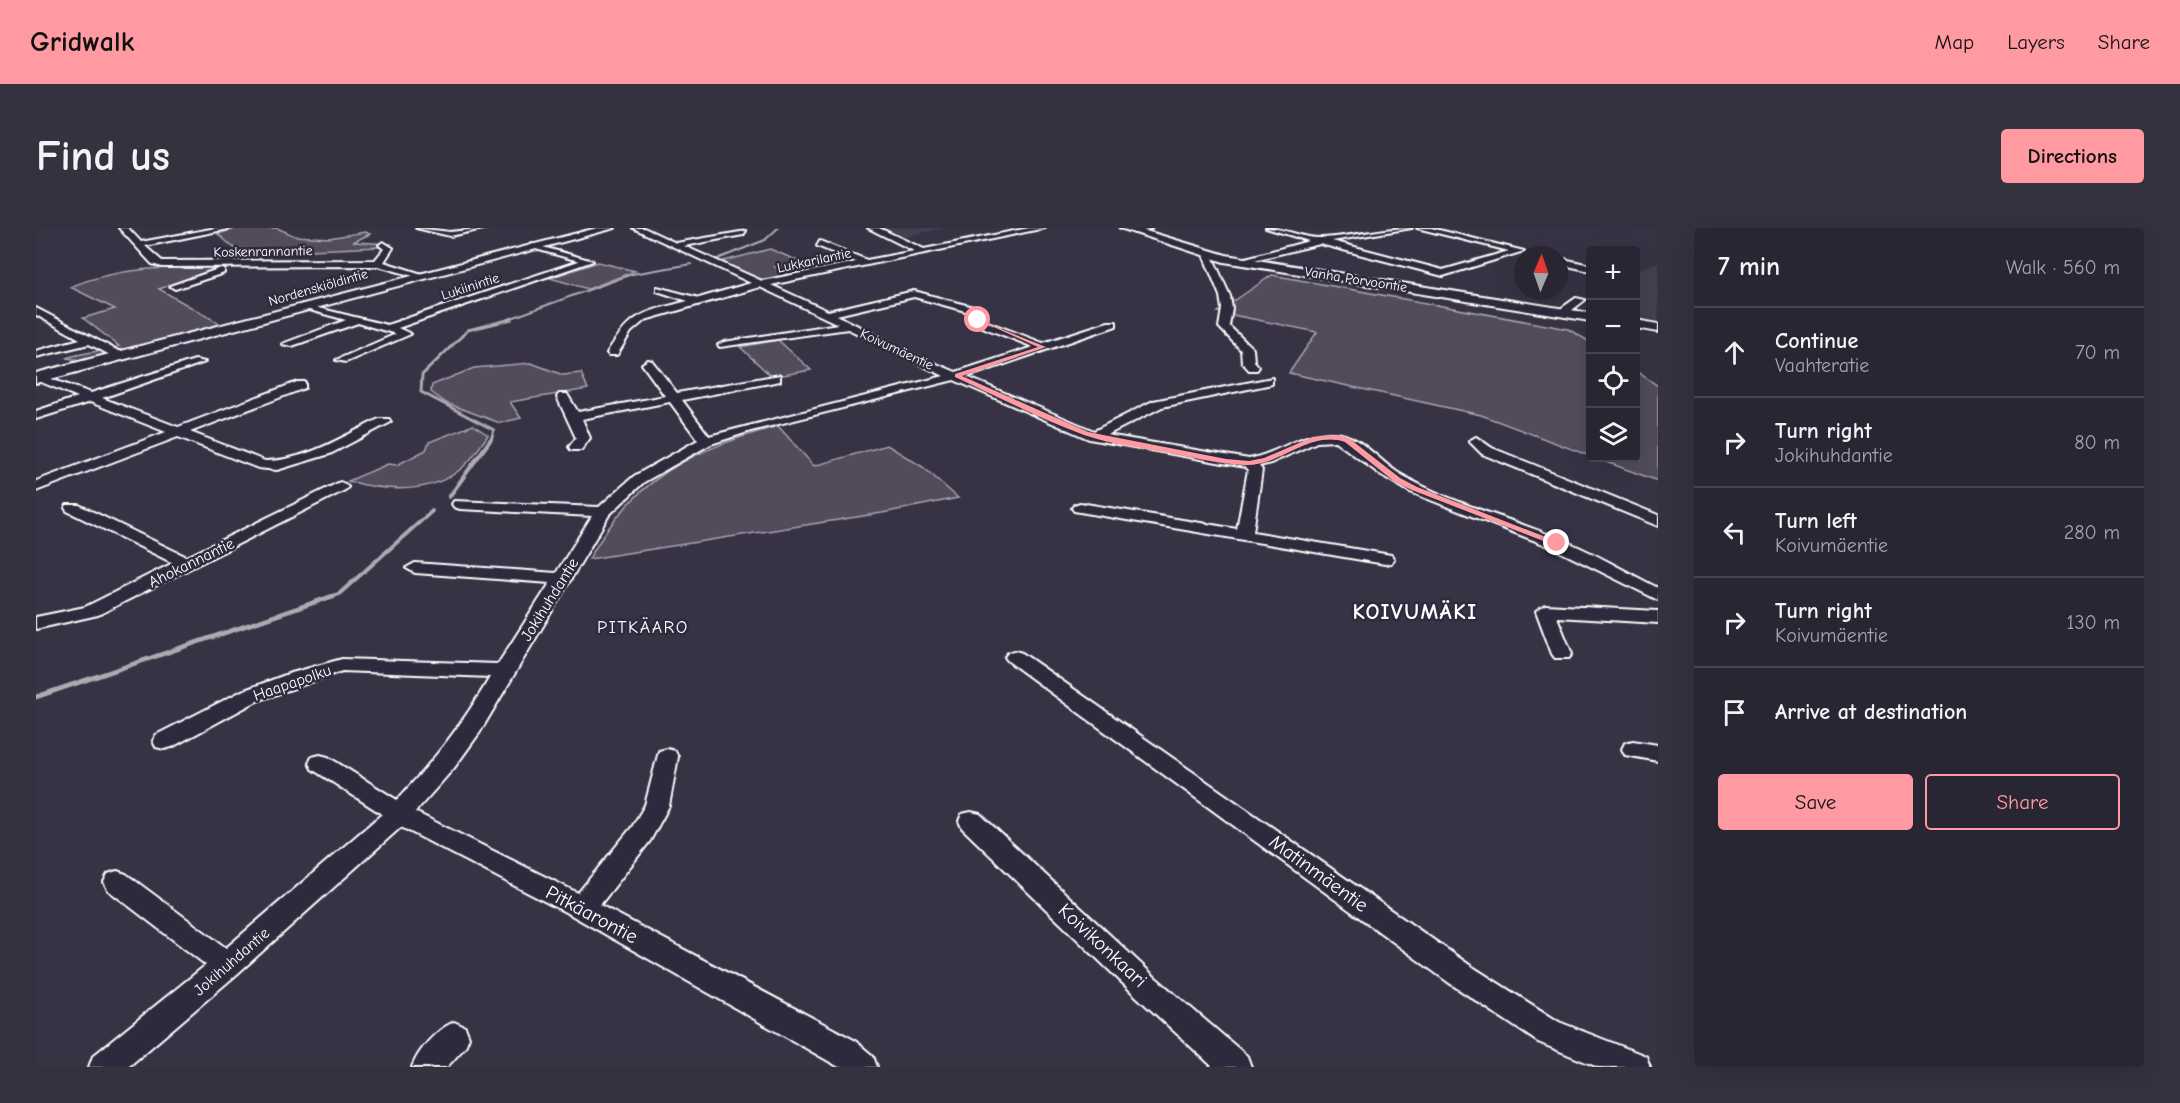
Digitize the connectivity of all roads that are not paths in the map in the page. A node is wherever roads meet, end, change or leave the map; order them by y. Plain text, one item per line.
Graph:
1 (123, 228) edge
2 (229, 228) edge
3 (420, 228) edge
4 (484, 228) edge
5 (610, 228) edge
6 (658, 228) edge
7 (872, 228) edge
8 (1041, 228) edge
9 (1148, 228) edge
10 (1270, 228) edge
11 (1408, 228) edge
12 (1421, 228) edge
13 (641, 229) edge
14 (1129, 230) edge
15 (743, 233) dead end
16 (1317, 240) junction
17 (820, 244) dead end
18 (139, 245) junction
19 (383, 245) dead end
20 (677, 245) junction
21 (535, 246) junction
22 (1514, 250) edge
23 (924, 252) junction
24 (1514, 253) edge
25 (1211, 255) junction
26 (1245, 261) junction
27 (378, 263) junction
28 (866, 263) junction
29 (1568, 263) edge
30 (238, 265) junction
31 (1586, 267) edge
32 (417, 274) junction
33 (486, 281) dead end
34 (758, 285) junction
35 (175, 286) dead end
36 (511, 287) junction
37 (660, 289) dead end
38 (1580, 300) dead end
39 (700, 301) junction
40 (306, 306) junction
41 (36, 311) edge
42 (1563, 312) junction
43 (827, 314) junction
44 (1586, 316) edge
45 (357, 320) junction
46 (1112, 324) dead end
47 (1640, 325) edge
48 (847, 326) junction
49 (387, 328) junction
50 (1658, 328) edge
51 (90, 340) junction
52 (288, 344) dead end
53 (724, 345) dead end
54 (1043, 347) junction
55 (613, 353) dead end
56 (36, 354) edge
57 (122, 357) junction
58 (342, 360) dead end
59 (199, 362) dead end
60 (648, 364) dead end
61 (1253, 367) dead end
62 (957, 376) junction
63 (37, 378) edge
64 (776, 378) dead end
65 (1268, 381) dead end
66 (301, 385) dead end
67 (563, 397) dead end
68 (93, 398) junction
69 (672, 398) junction
70 (36, 415) edge
71 (574, 417) junction
72 (384, 422) dead end
73 (178, 432) junction
74 (1094, 435) junction
75 (706, 441) junction
76 (1476, 441) dead end
77 (576, 447) dead end
78 (1249, 463) junction
79 (36, 486) edge
80 (340, 487) dead end
81 (460, 504) dead end
82 (73, 508) dead end
83 (1080, 508) dead end
84 (603, 512) junction
85 (1658, 521) edge
86 (1244, 536) junction
87 (1384, 559) dead end
88 (188, 564) junction
89 (415, 568) dead end
90 (561, 579) junction
91 (1658, 595) edge
92 (1658, 617) edge
93 (36, 623) edge
94 (1562, 654) dead end
95 (1015, 657) dead end
96 (504, 671) junction
97 (164, 741) dead end
98 (1633, 748) dead end
99 (1658, 753) edge
100 (668, 757) dead end
101 (320, 762) dead end
102 (401, 812) junction
103 (971, 821) dead end
104 (117, 882) dead end
105 (582, 908) junction
106 (227, 965) junction
107 (454, 1037) dead end
108 (104, 1067) edge
109 (427, 1067) edge
110 (862, 1067) edge
111 (1236, 1067) edge
112 (1635, 1067) edge

1 - 18 street, Koskenrannantie
2 - 18 street
3 - 4 street
5 - 21 main road, Nordenskiöldintie
6 - 13 street
7 - 23 street
8 - 23 street, Lukkarilantie
9 - 14 street
10 - 16 street
11 - 16 street
12 - 22 street
13 - 20 street, Koivumäentie
14 - 25 main road, Vanha Porvoontie
15 - 20 street
16 - 24 street
16 - 26 street
17 - 28 street
18 - 30 street, Koskenrannantie
19 - 27 street
20 - 34 street, Koivumäentie
21 - 32 main road, Nordenskiöldintie
21 - 36 street, Lukiinintie
23 - 28 street, Lukkarilantie
25 - 26 main road, Vanha Porvoontie
25 - 61 street
26 - 42 main road, Vanha Porvoontie
27 - 30 street, Koskenrannantie
27 - 32 street, Koskenrannantie
28 - 34 street, Lukkarilantie
29 - 31 street
30 - 35 street
32 - 40 main road, Nordenskiöldintie
33 - 36 street
34 - 39 street, Lukkarilantie
34 - 43 street, Koivumäentie
36 - 49 street, Lukiinintie
37 - 39 street
38 - 42 street
39 - 55 street, Lukkarilantie
40 - 45 street
40 - 57 main road, Nordenskiöldintie
41 - 51 street
42 - 44 main road, Vanha Porvoontie
43 - 48 street, Koivumäentie
43 - 54 street
45 - 49 street
45 - 52 street
46 - 54 street, Jokihuhdantie
47 - 50 main road
48 - 53 street
48 - 62 street, Koivumäentie
49 - 58 street
51 - 56 street
51 - 57 street
54 - 62 street, Jokihuhdantie
57 - 63 main road, Nordenskiöldintie
59 - 68 street
60 - 69 street
62 - 74 street, Koivumäentie
62 - 75 street, Jokihuhdantie
63 - 68 street
64 - 69 street
65 - 74 street
66 - 73 street
67 - 71 street
68 - 70 street
68 - 73 street
69 - 71 street
69 - 75 street
71 - 77 street
72 - 73 street
73 - 79 street
74 - 78 street, Koivumäentie
75 - 84 street, Jokihuhdantie
76 - 85 street
78 - 86 street
78 - 91 street, Koivumäentie
80 - 88 street, Ahokannantie
81 - 84 street
82 - 88 street
83 - 86 street
84 - 90 street, Jokihuhdantie
86 - 87 street
88 - 93 street, Ahokannantie
89 - 90 street
90 - 96 street, Jokihuhdantie
92 - 94 street
95 - 112 street, Matinmäentie
96 - 97 street, Haapapolku
96 - 102 street, Jokihuhdantie
98 - 99 street
100 - 105 street
101 - 102 street, Pitkäarontie
102 - 105 street, Pitkäarontie
102 - 106 street, Jokihuhdantie
103 - 111 street, Koivikonkaari
104 - 106 street
105 - 110 street, Pitkäarontie
106 - 108 street, Jokihuhdantie
107 - 109 street

